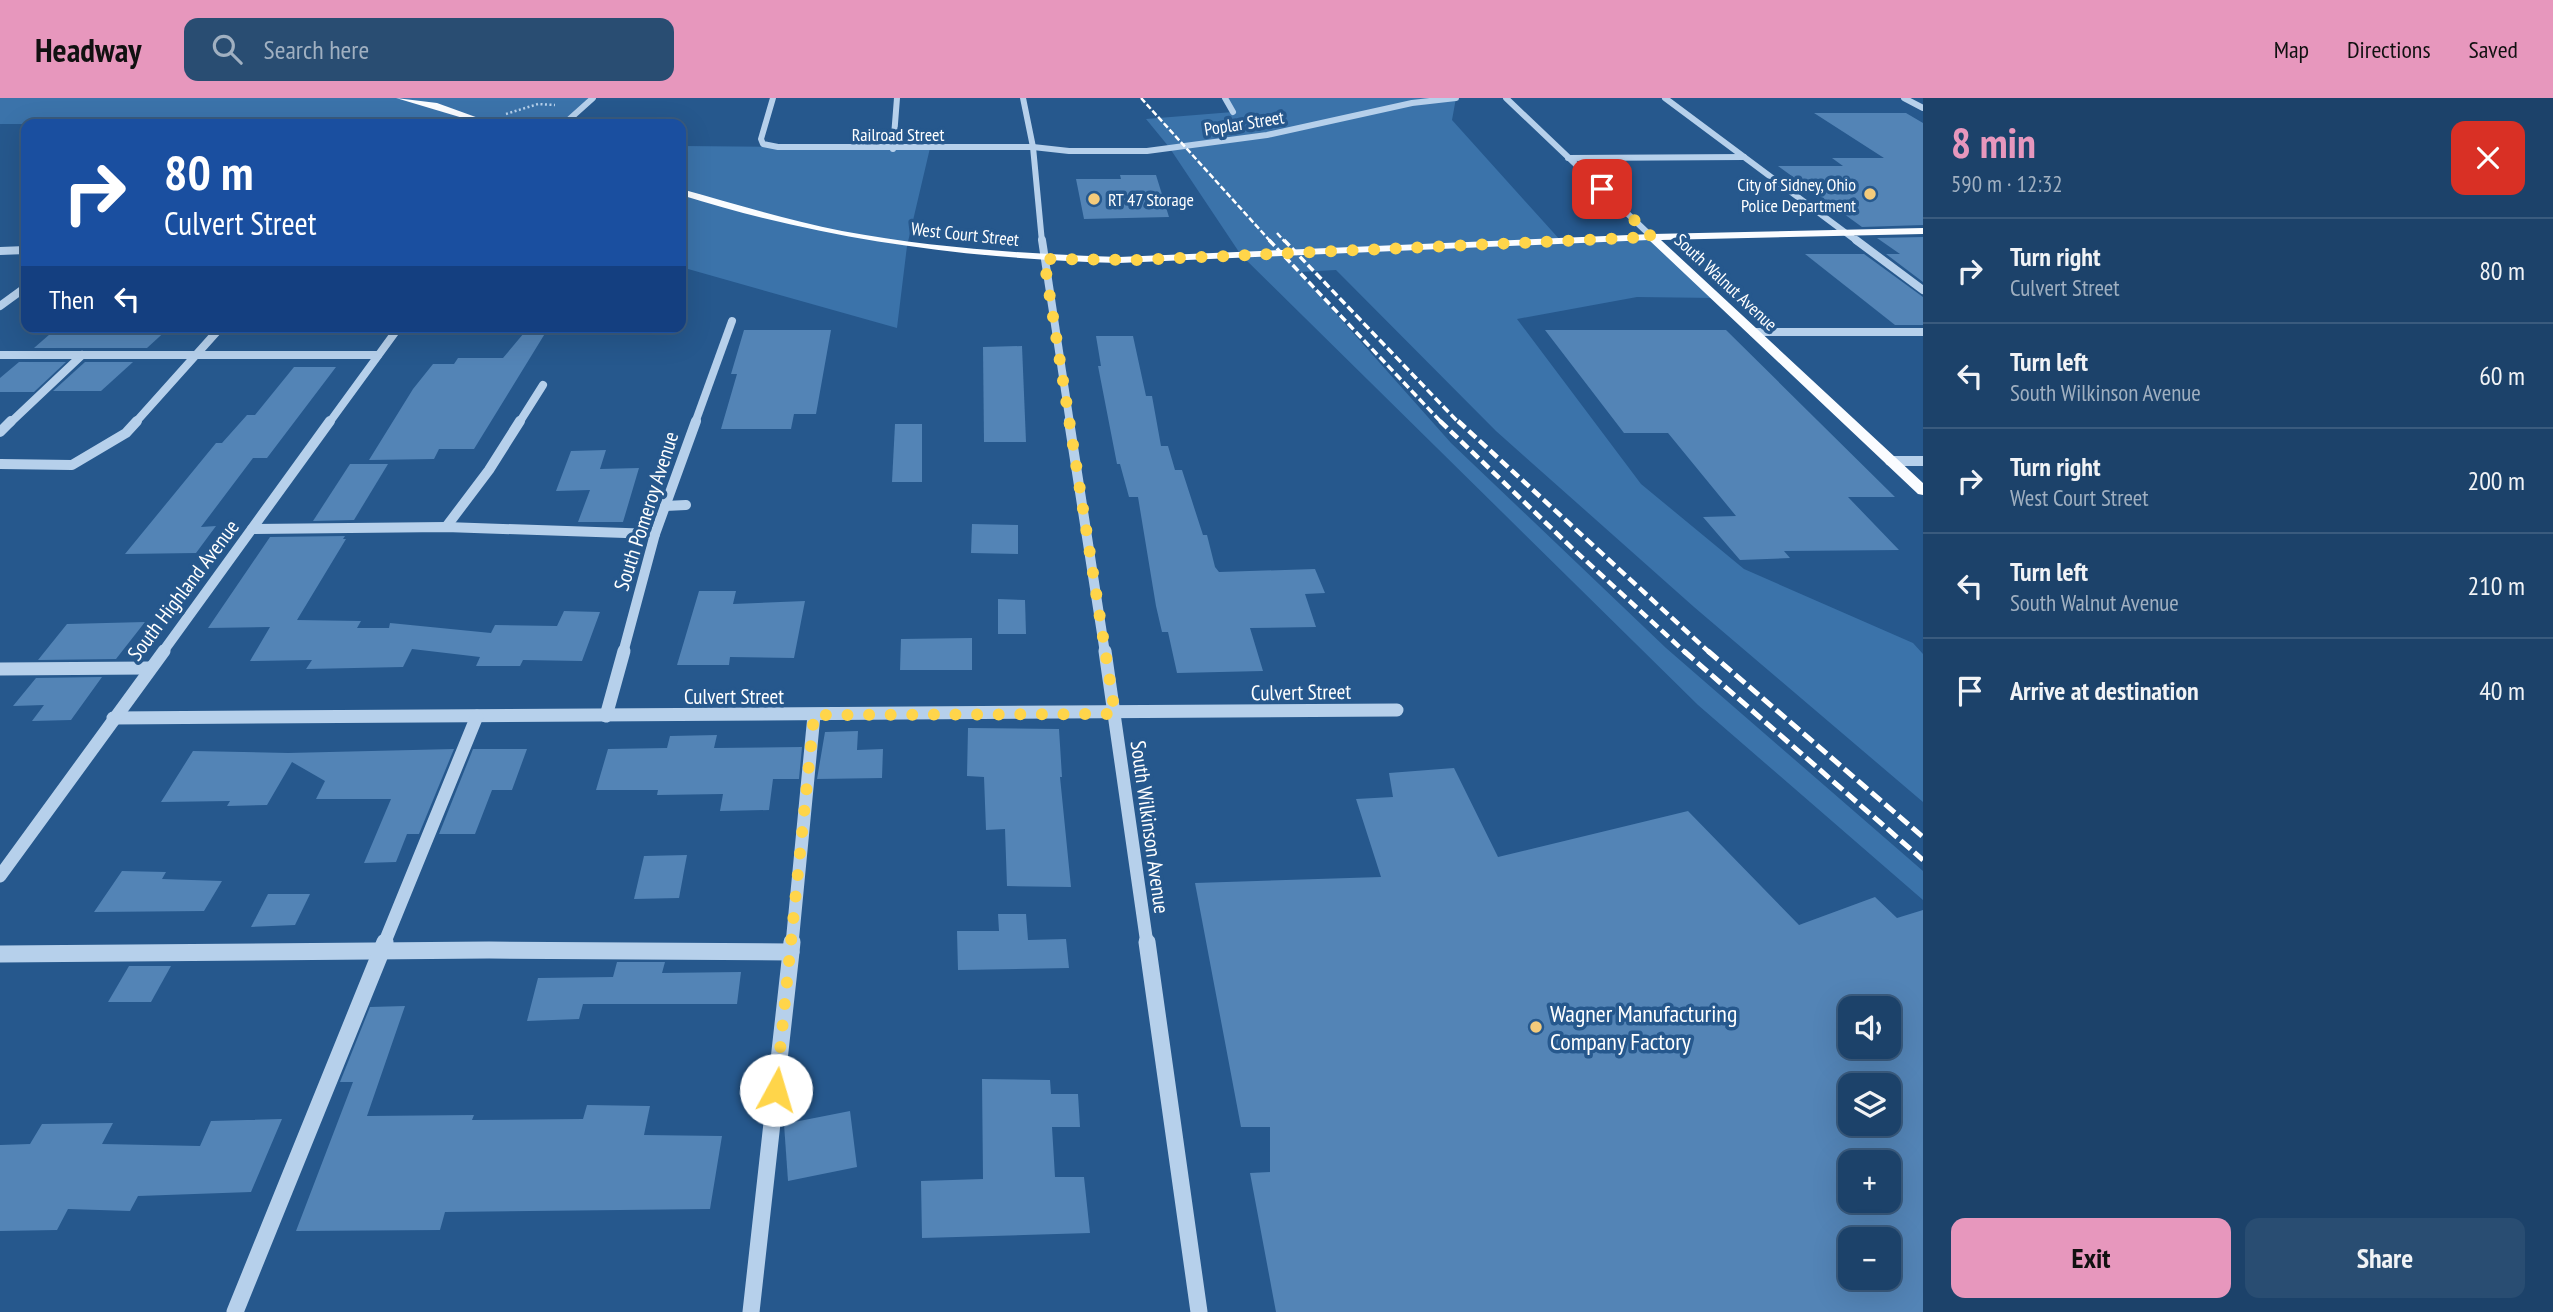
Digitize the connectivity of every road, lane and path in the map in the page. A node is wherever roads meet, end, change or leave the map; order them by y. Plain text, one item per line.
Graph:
1 (400, 98) edge
2 (593, 98) edge
3 (773, 98) edge
4 (897, 98) edge
5 (1023, 98) edge
6 (1225, 98) edge
7 (1456, 98) edge
8 (1506, 98) edge
9 (1665, 98) edge
10 (1904, 98) edge
11 (584, 106) junction
12 (1923, 108) edge
13 (1234, 112) dead end
14 (575, 115) joint
15 (474, 119) edge
16 (497, 119) edge
17 (570, 119) edge
18 (1033, 147) junction
19 (893, 149) junction
20 (1744, 157) junction
21 (1568, 158) junction
22 (686, 194) edge
23 (1923, 232) edge
24 (1845, 233) junction
25 (1652, 237) junction
26 (21, 250) edge
27 (0, 251) edge
28 (1044, 259) junction
29 (1923, 290) edge
30 (21, 291) edge
31 (0, 306) edge
32 (732, 321) dead end
33 (1753, 331) junction
34 (1923, 331) edge
35 (215, 333) edge
36 (394, 333) edge
37 (0, 355) edge
38 (82, 355) junction
39 (195, 355) junction
40 (378, 355) junction
41 (543, 385) dead end
42 (0, 432) edge
43 (1890, 461) junction
44 (1923, 461) edge
45 (0, 464) edge
46 (1923, 491) edge
47 (686, 505) dead end
48 (665, 506) junction
49 (446, 527) junction
50 (252, 529) junction
51 (655, 534) junction
52 (149, 668) junction
53 (0, 669) edge
54 (1397, 710) dead end
55 (1115, 714) junction
56 (814, 715) junction
57 (477, 716) junction
58 (606, 716) junction
59 (113, 718) junction
60 (0, 876) edge
61 (383, 951) junction
62 (792, 952) junction
63 (0, 954) edge
64 (235, 1312) edge
65 (751, 1312) edge
66 (1199, 1312) edge

1 - 15 main road
2 - 11 street
3 - 19 street, Railroad Street
4 - 19 street
5 - 18 street, South Wilkinson Avenue
6 - 13 street
7 - 18 street, Poplar Street
8 - 21 street, South Walnut Avenue
9 - 20 street
10 - 12 street
11 - 14 street
11 - 16 path
14 - 17 street
18 - 19 street, Railroad Street
18 - 28 street, South Wilkinson Avenue
20 - 21 street
20 - 24 street
21 - 25 street, South Walnut Avenue
22 - 28 main road, West Court Street
23 - 24 main road, West Court Street
24 - 25 main road, West Court Street
24 - 29 street
25 - 28 main road, West Court Street
25 - 33 main road, South Walnut Avenue
26 - 27 street
28 - 55 street, South Wilkinson Avenue
30 - 31 street
32 - 48 street, South Pomeroy Avenue
33 - 34 street
33 - 43 main road, South Walnut Avenue
35 - 39 street
36 - 40 street, South Highland Avenue
37 - 38 street
38 - 39 street
38 - 42 street
39 - 40 street
39 - 45 street
40 - 50 street, South Highland Avenue
41 - 49 street
43 - 44 street
43 - 46 main road, South Walnut Avenue
47 - 48 street
48 - 51 street, South Pomeroy Avenue
49 - 50 street
49 - 51 street
50 - 52 street, South Highland Avenue
51 - 58 street, South Pomeroy Avenue
52 - 53 street
52 - 59 street, South Highland Avenue
54 - 55 street, Culvert Street
55 - 56 street, Culvert Street
55 - 66 street, South Wilkinson Avenue
56 - 58 street, Culvert Street
56 - 62 street
57 - 58 street, Culvert Street
57 - 59 street, Culvert Street
57 - 61 street
59 - 60 street, South Highland Avenue
61 - 62 street
61 - 63 street
61 - 64 street
62 - 65 street

